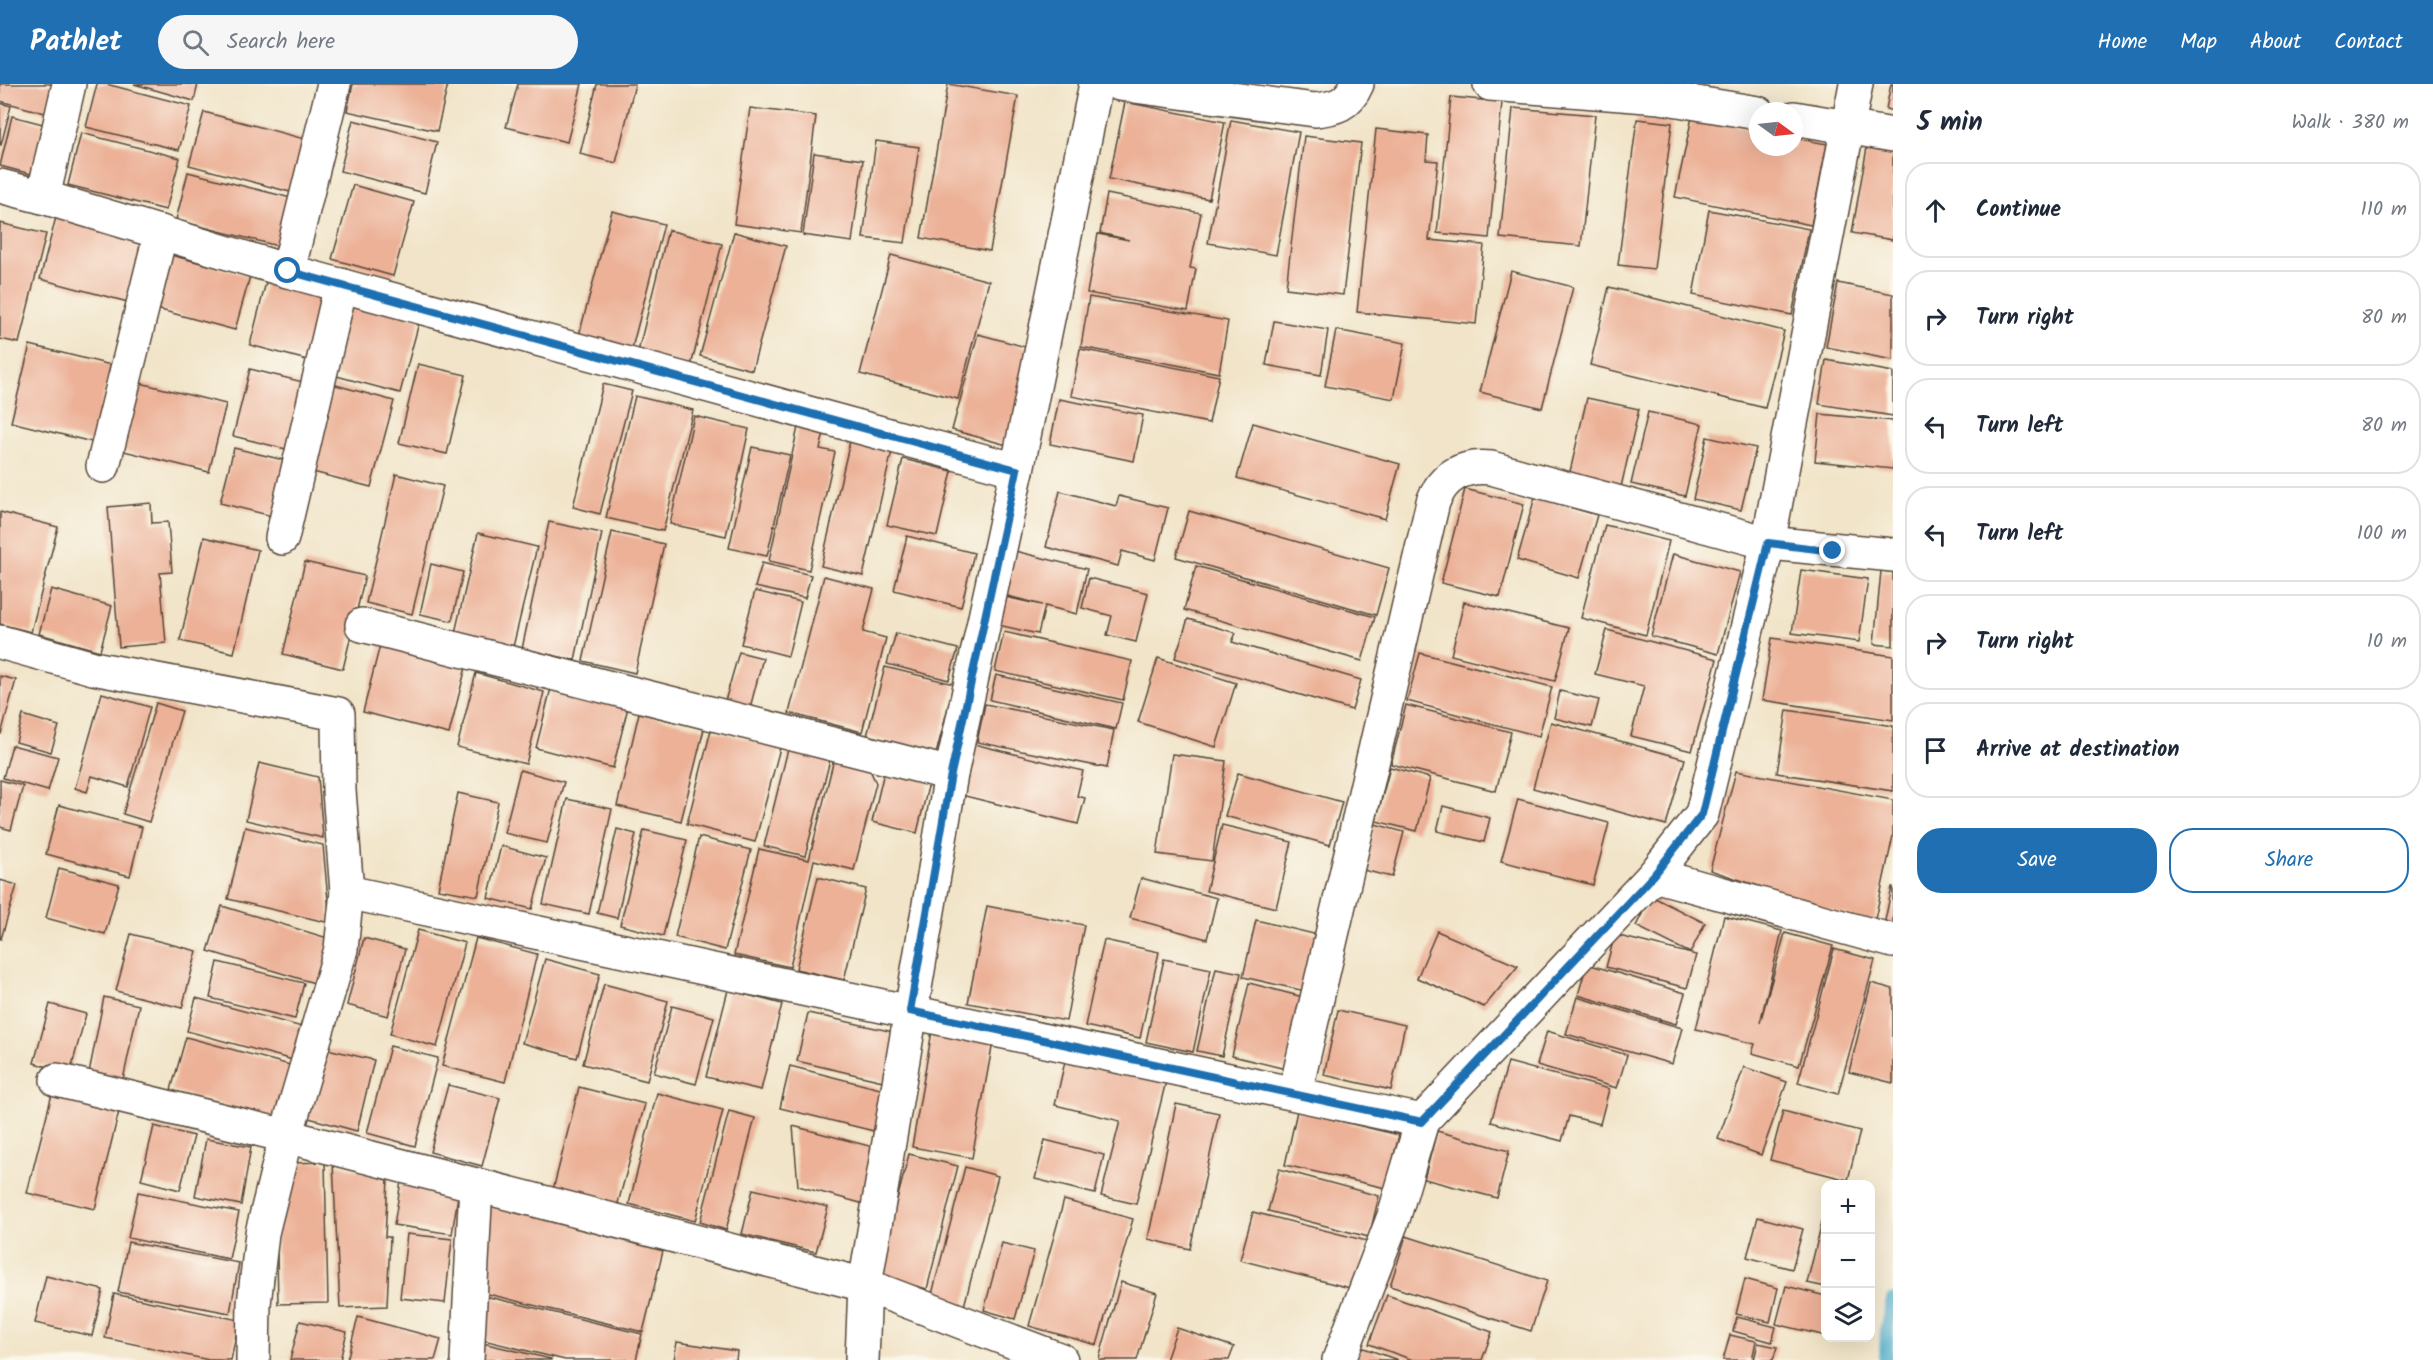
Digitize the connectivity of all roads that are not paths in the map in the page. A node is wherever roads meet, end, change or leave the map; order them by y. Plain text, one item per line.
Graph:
1 (69, 84) edge
2 (333, 84) edge
3 (1096, 84) edge
4 (1119, 84) edge
5 (1357, 84) edge
6 (1491, 84) edge
7 (1856, 84) edge
8 (1749, 112) edge
9 (1803, 120) edge
10 (1847, 127) junction
11 (1893, 135) edge
12 (0, 186) edge
13 (43, 197) junction
14 (161, 232) junction
15 (288, 271) junction
16 (341, 285) junction
17 (103, 466) dead end
18 (1017, 470) junction
19 (282, 538) dead end
20 (1768, 543) junction
21 (1893, 555) edge
22 (362, 625) dead end
23 (0, 642) edge
24 (951, 774) junction
25 (1654, 875) junction
26 (347, 892) junction
27 (1893, 940) edge
28 (910, 1011) junction
29 (57, 1080) dead end
30 (1295, 1093) junction
31 (1422, 1122) junction
32 (286, 1136) junction
33 (476, 1185) junction
34 (865, 1286) junction
35 (254, 1360) edge
36 (467, 1360) edge
37 (862, 1360) edge
38 (1061, 1360) edge
39 (1339, 1360) edge

1 - 13 street
2 - 15 street
3 - 18 street
4 - 5 street
6 - 8 street
7 - 10 street
9 - 10 street
10 - 11 street
10 - 20 street
12 - 13 street
13 - 14 street
14 - 15 street
14 - 17 street
15 - 16 street
16 - 18 street
16 - 19 street
18 - 24 street
20 - 21 street
20 - 25 street
20 - 30 street
22 - 24 street
23 - 26 street
24 - 28 street
25 - 27 street
25 - 31 street
26 - 28 street
26 - 32 street
28 - 30 street
28 - 34 street
29 - 32 street
30 - 31 street
31 - 39 street
32 - 33 street
32 - 35 street
33 - 34 street
33 - 36 street
34 - 37 street
34 - 38 street

